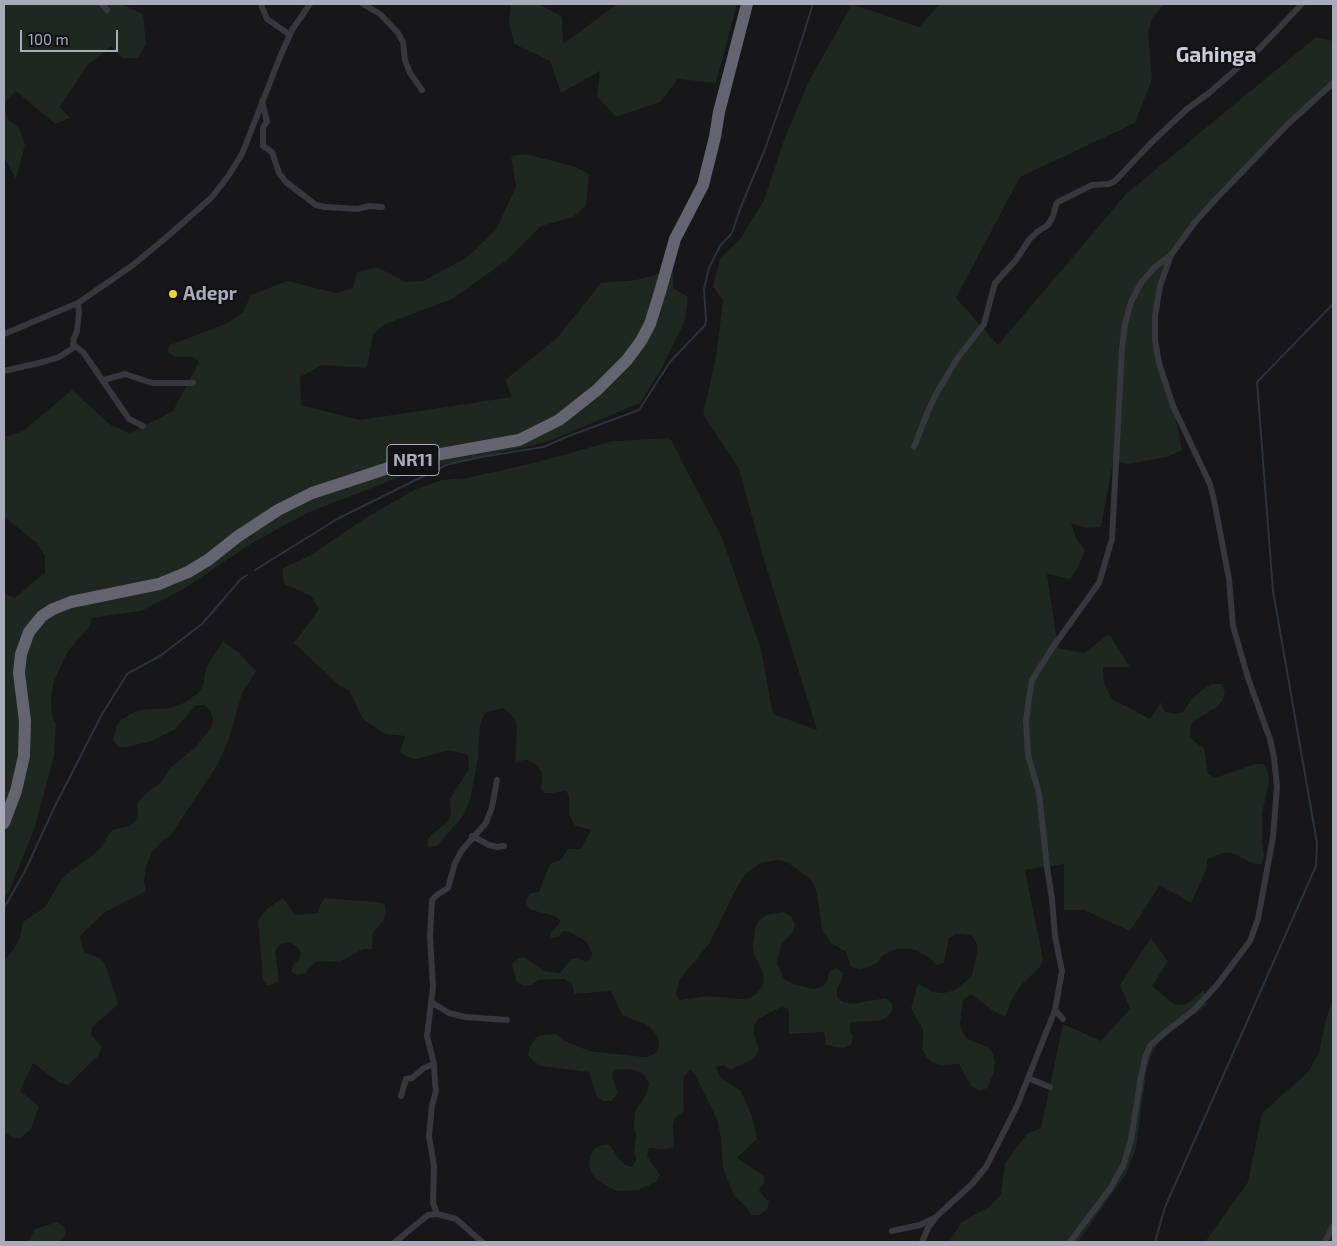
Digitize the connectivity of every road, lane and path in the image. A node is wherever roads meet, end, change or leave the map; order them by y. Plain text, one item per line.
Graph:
1 (102, 4) edge
2 (261, 4) edge
3 (310, 4) edge
4 (363, 4) edge
5 (747, 4) edge
6 (1302, 4) edge
7 (107, 10) dead end
8 (290, 35) junction
9 (1333, 83) edge
10 (422, 90) dead end
11 (262, 101) junction
12 (382, 206) dead end
13 (1171, 255) junction
14 (78, 303) junction
15 (4, 334) edge
16 (73, 344) junction
17 (4, 371) edge
18 (104, 380) junction
19 (193, 383) dead end
20 (143, 426) dead end
21 (914, 447) dead end
22 (497, 780) dead end
23 (4, 823) edge
24 (472, 836) junction
25 (504, 846) dead end
26 (431, 1002) junction
27 (1055, 1010) junction
28 (507, 1020) dead end
29 (1062, 1020) dead end
30 (434, 1064) junction
31 (1028, 1078) junction
32 (1050, 1087) dead end
33 (402, 1096) dead end
34 (437, 1214) junction
35 (937, 1216) junction
36 (1333, 1226) edge
37 (892, 1231) dead end
38 (395, 1242) edge
39 (482, 1242) edge
40 (922, 1242) edge
41 (1070, 1242) edge
42 (1326, 1242) edge

1 - 7 street
2 - 8 street
3 - 8 street
4 - 10 street
5 - 23 highway, NR11
6 - 21 street
8 - 11 street
9 - 13 street
11 - 12 street
11 - 14 street
13 - 27 street
13 - 41 street
14 - 15 street
14 - 16 street
16 - 17 street
16 - 18 street
18 - 19 street
18 - 20 street
22 - 24 street
24 - 25 street
24 - 26 street
26 - 28 street
26 - 30 street
27 - 29 street
27 - 31 street
30 - 33 street
30 - 34 street
31 - 32 street
31 - 35 street
34 - 38 street
34 - 39 street
35 - 37 street
35 - 40 street
36 - 42 street

